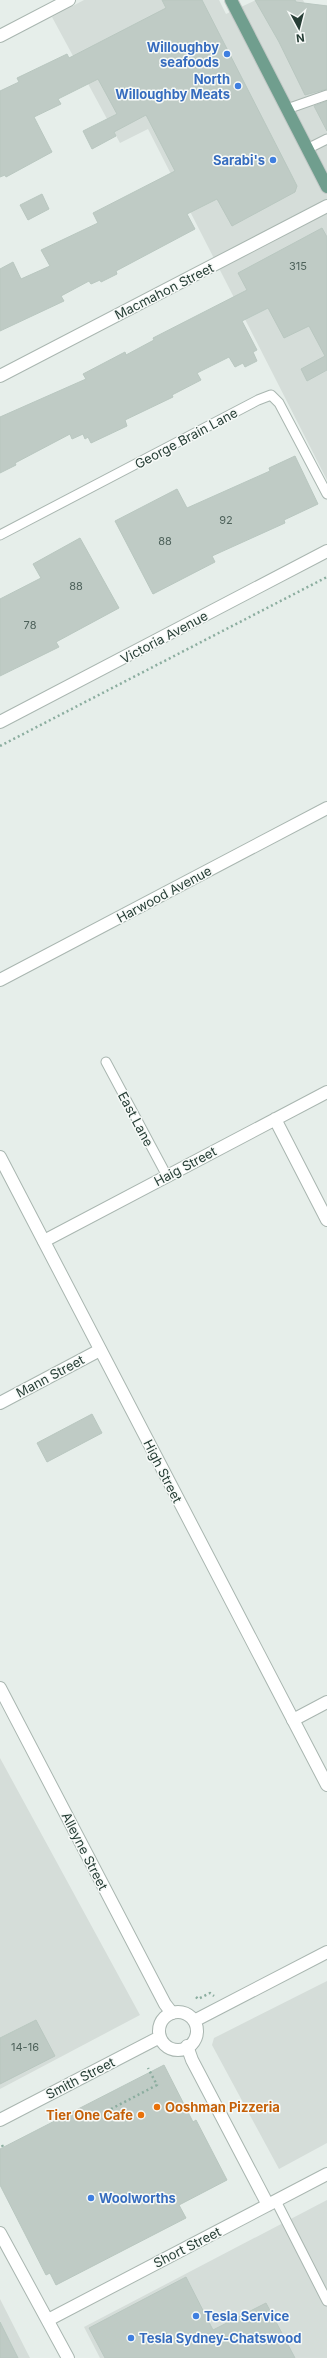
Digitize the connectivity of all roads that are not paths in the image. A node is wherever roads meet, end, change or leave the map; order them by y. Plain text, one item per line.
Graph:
1 (69, 0) edge
2 (231, 0) edge
3 (0, 36) edge
4 (327, 95) edge
5 (286, 109) junction
6 (327, 139) edge
7 (307, 149) junction
8 (327, 187) edge
9 (327, 206) edge
10 (0, 376) edge
11 (327, 494) edge
12 (0, 535) edge
13 (327, 551) edge
14 (0, 722) edge
15 (327, 808) edge
16 (0, 980) edge
17 (106, 1062) dead end
18 (327, 1092) edge
19 (275, 1119) junction
20 (0, 1157) edge
21 (167, 1176) junction
22 (327, 1220) edge
23 (44, 1241) junction
24 (100, 1350) junction
25 (0, 1403) edge
26 (0, 1688) edge
27 (327, 1702) edge
28 (293, 1720) junction
29 (327, 1785) edge
30 (327, 1952) edge
31 (172, 2013) junction
32 (194, 2021) junction
33 (160, 2037) junction
34 (187, 2046) junction
35 (0, 2120) edge
36 (327, 2174) edge
37 (272, 2203) junction
38 (0, 2233) edge
39 (327, 2301) edge
40 (48, 2320) junction
41 (68, 2358) edge

1 - 3 street
2 - 5 main road
4 - 5 lane
5 - 7 main road
6 - 7 lane
7 - 8 main road
9 - 10 street, Macmahon Street
11 - 12 lane, George Brain Lane
13 - 14 street, Victoria Avenue
15 - 16 street, Harwood Avenue
17 - 21 lane, East Lane
18 - 19 street, Haig Street
19 - 21 street, Haig Street
19 - 22 street
20 - 23 street, High Street
21 - 23 street, Haig Street
23 - 24 street, High Street
24 - 25 street, Mann Street
24 - 28 street, High Street
26 - 31 street, Alleyne Street
27 - 28 street
28 - 29 street, High Street
30 - 32 street
31 - 32 street
31 - 33 street
32 - 34 street
33 - 34 street
33 - 35 street, Smith Street
34 - 37 street
36 - 37 street, Short Street
37 - 39 lane
37 - 40 street, Short Street
38 - 40 street
40 - 41 street

